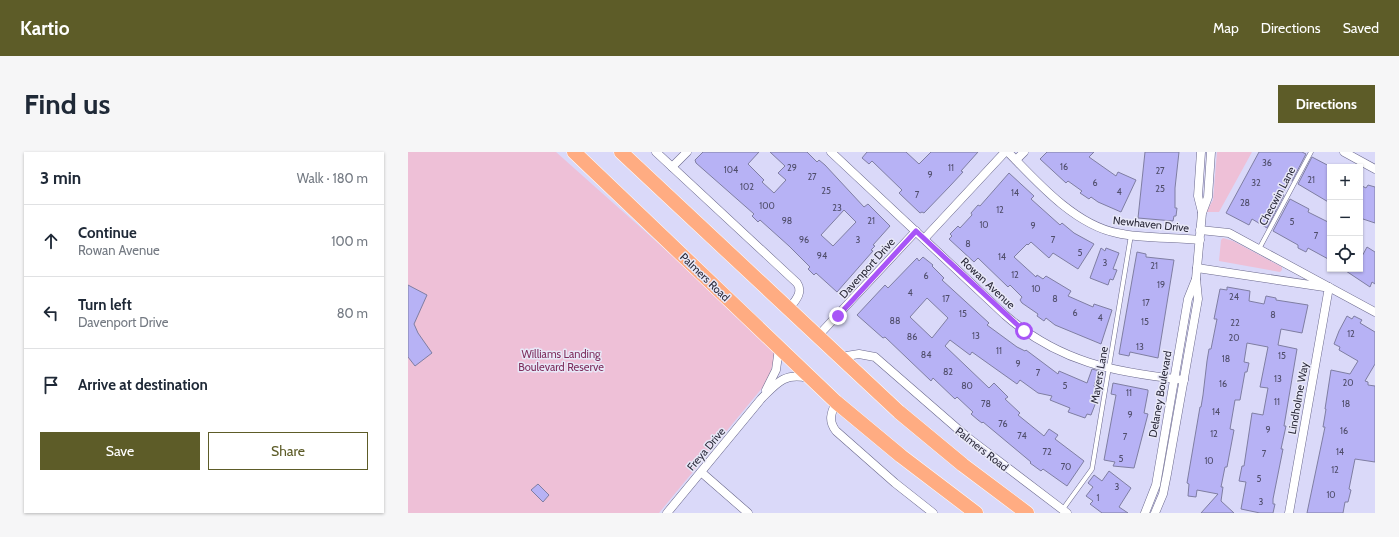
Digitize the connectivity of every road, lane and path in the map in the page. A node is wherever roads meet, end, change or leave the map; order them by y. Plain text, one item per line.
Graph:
1 (574, 152) edge
2 (621, 152) edge
3 (656, 152) edge
4 (686, 152) edge
5 (832, 152) edge
6 (1006, 152) edge
7 (1024, 152) edge
8 (1201, 152) edge
9 (1211, 152) edge
10 (1311, 152) edge
11 (1344, 152) edge
12 (1016, 160) junction
13 (672, 167) junction
14 (1375, 169) edge
15 (1202, 213) junction
16 (1200, 230) junction
17 (916, 231) junction
18 (1131, 235) junction
19 (924, 239) junction
20 (1200, 240) junction
21 (1259, 249) junction
22 (1292, 267) junction
23 (1197, 268) junction
24 (1196, 279) junction
25 (1288, 281) junction
26 (1329, 287) junction
27 (788, 310) junction
28 (1375, 312) edge
29 (817, 337) junction
30 (779, 348) junction
31 (839, 358) junction
32 (1109, 368) junction
33 (813, 379) junction
34 (1174, 379) junction
35 (1184, 380) junction
36 (761, 400) junction
37 (836, 402) junction
38 (701, 472) junction
39 (1065, 511) edge
40 (667, 513) edge
41 (748, 513) edge
42 (933, 513) edge
43 (976, 513) edge
44 (1027, 513) edge
45 (1145, 513) edge
46 (1155, 513) edge
47 (1289, 513) edge

1 - 30 highway, Palmers Road
2 - 27 highway
3 - 13 street
4 - 13 street
5 - 17 street, Rowan Avenue
6 - 12 street, Newhaven Drive
6 - 19 street
7 - 12 street
8 - 15 street, Delaney Boulevard
9 - 15 street, Delaney Boulevard
10 - 21 lane, Checwin Lane
11 - 14 street
12 - 18 street, Newhaven Drive
13 - 27 street
15 - 16 street, Delaney Boulevard
16 - 20 street, Delaney Boulevard
16 - 21 street
17 - 19 street, Rowan Avenue
17 - 29 street, Davenport Drive
18 - 20 street, Newhaven Drive
18 - 32 lane, Mayers Lane
19 - 32 street, Rowan Avenue
20 - 23 street, Delaney Boulevard
21 - 22 street
22 - 25 street
22 - 26 street
23 - 24 street, Delaney Boulevard
23 - 25 street
24 - 34 street, Delaney Boulevard
24 - 35 street, Delaney Boulevard
25 - 26 street
26 - 28 street
26 - 47 street, Lindholme Way
27 - 29 highway
29 - 31 highway
30 - 33 highway, Palmers Road
30 - 36 street, Freya Drive
31 - 39 street, Palmers Road
31 - 44 highway
32 - 34 street, Rowan Avenue
32 - 39 lane, Mayers Lane
33 - 36 street, Freya Drive
33 - 37 highway, Palmers Road
34 - 35 street, Rowan Avenue
34 - 45 street, Delaney Boulevard
35 - 46 street, Delaney Boulevard
36 - 38 street, Freya Drive
37 - 42 street
37 - 43 highway, Palmers Road
38 - 40 street, Freya Drive
38 - 41 street

